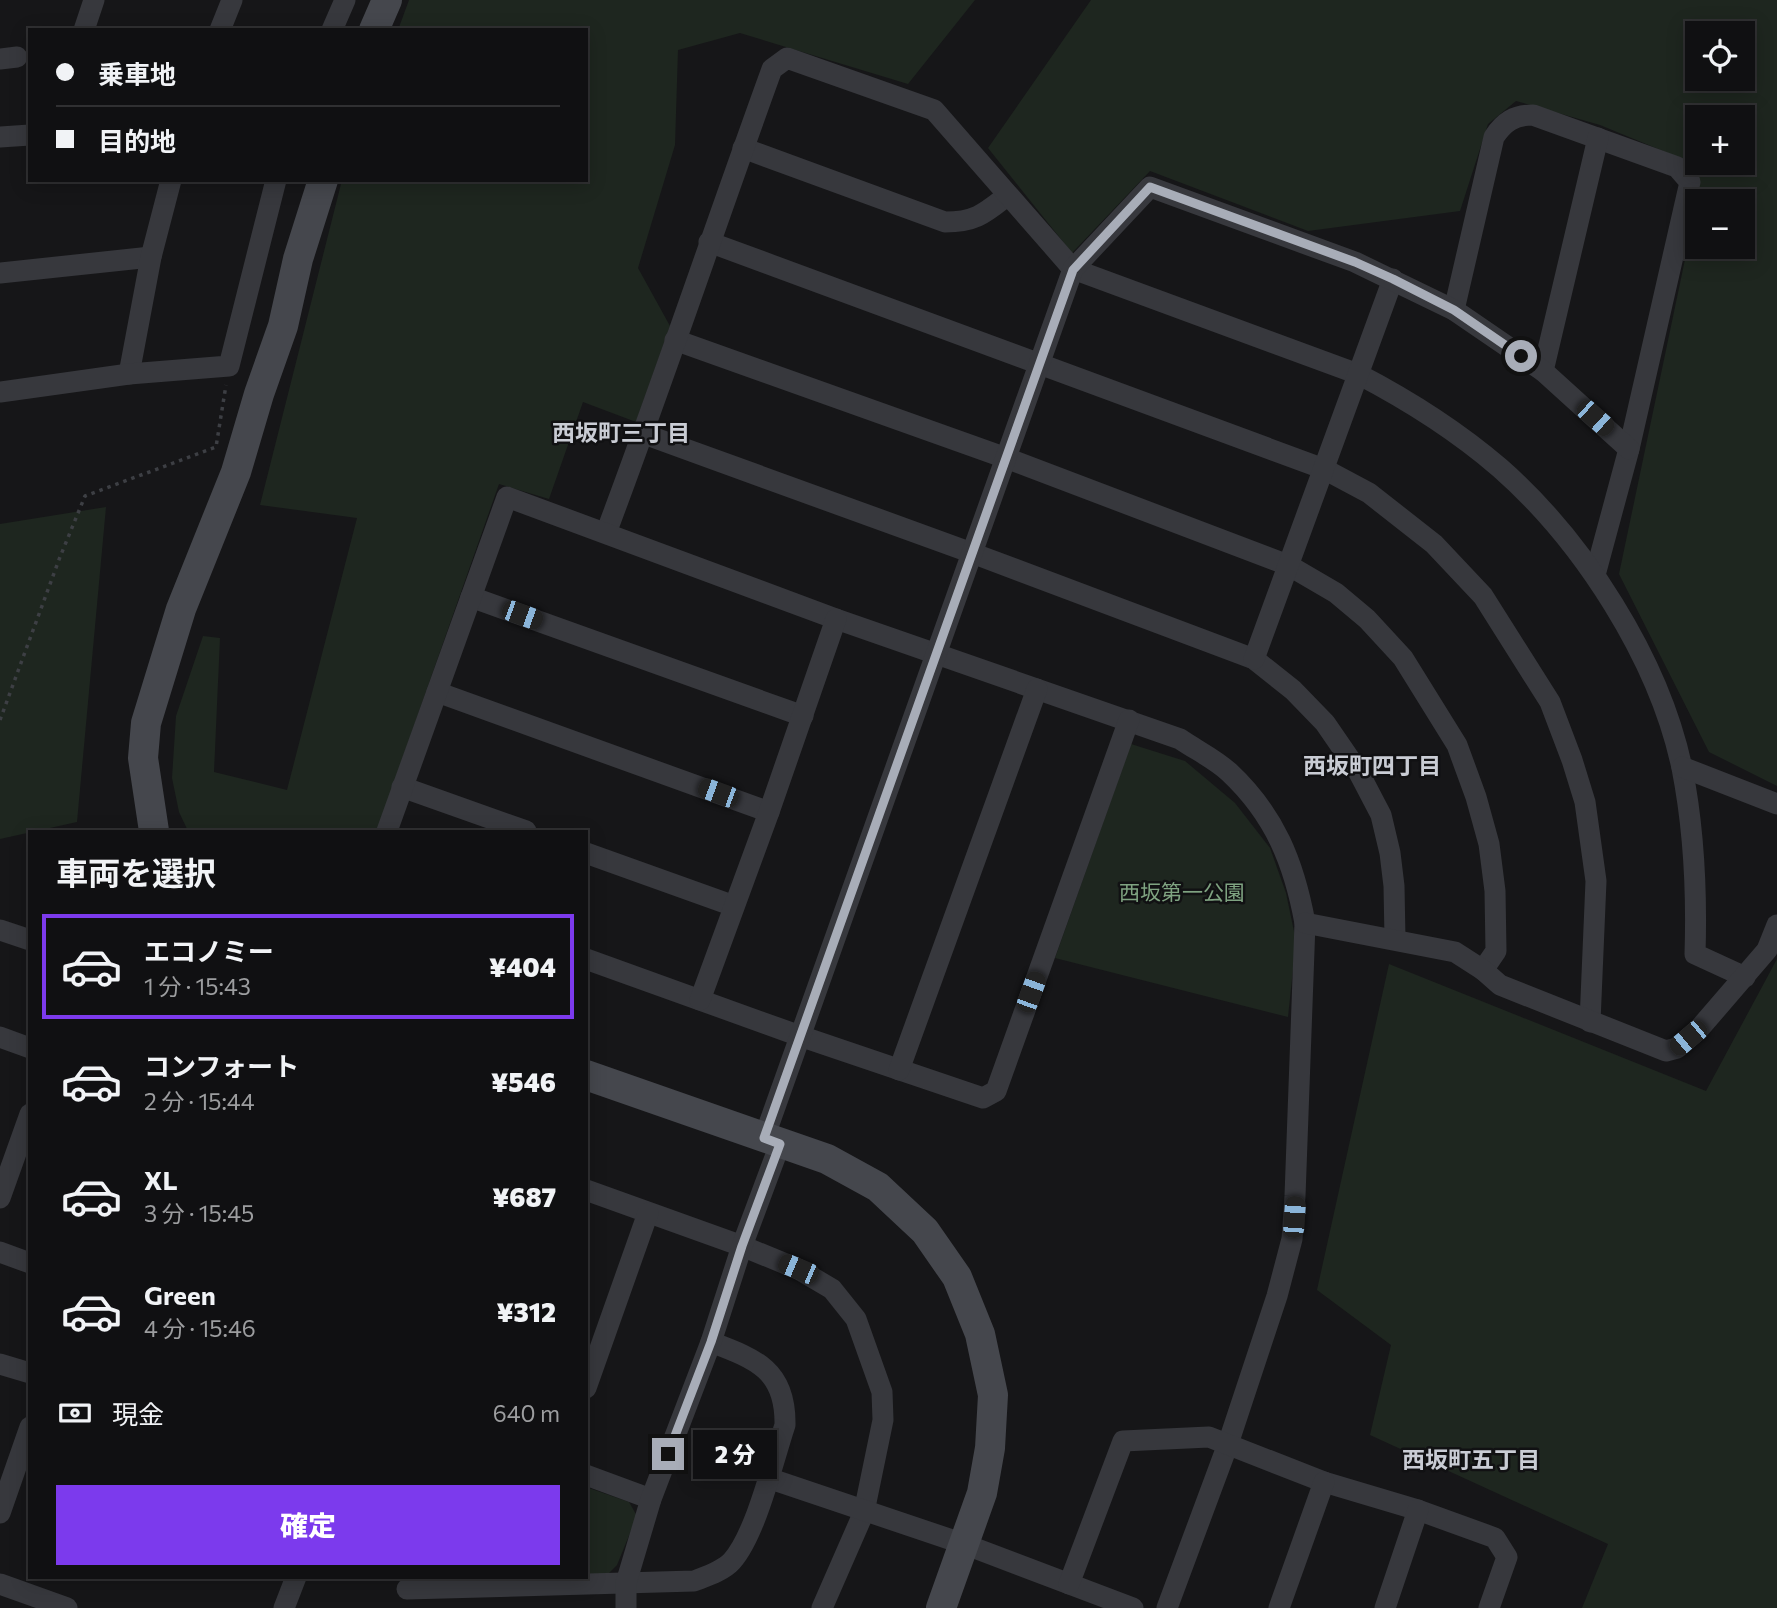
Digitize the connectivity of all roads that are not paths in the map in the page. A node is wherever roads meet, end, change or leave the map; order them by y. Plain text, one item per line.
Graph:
1 (94, 0) edge
2 (232, 0) edge
3 (345, 0) edge
4 (387, 0) edge
5 (86, 28) edge
6 (221, 28) edge
7 (333, 28) edge
8 (375, 28) edge
9 (28, 135) edge
10 (0, 137) edge
11 (1598, 138) junction
12 (743, 148) junction
13 (170, 182) edge
14 (275, 182) edge
15 (322, 182) edge
16 (1008, 195) junction
17 (709, 242) junction
18 (151, 257) junction
19 (1073, 270) junction
20 (0, 273) edge
21 (1393, 279) junction
22 (1454, 310) junction
23 (675, 340) junction
24 (1040, 363) junction
25 (1542, 371) junction
26 (129, 374) junction
27 (1358, 374) junction
28 (0, 392) edge
29 (644, 434) junction
30 (1629, 449) junction
31 (1006, 457) junction
32 (1324, 468) junction
33 (606, 533) junction
34 (972, 553) junction
35 (1288, 565) junction
36 (1595, 575) junction
37 (471, 597) junction
38 (836, 619) junction
39 (936, 653) junction
40 (1254, 659) junction
41 (1037, 689) junction
42 (437, 692) junction
43 (803, 716) junction
44 (1129, 720) junction
45 (1682, 767) junction
46 (402, 787) junction
47 (1777, 804) edge
48 (769, 812) junction
49 (154, 830) edge
50 (387, 830) edge
51 (523, 830) edge
52 (588, 854) edge
53 (734, 906) junction
54 (1305, 923) junction
55 (1777, 925) edge
56 (0, 930) edge
57 (28, 939) edge
58 (1395, 939) junction
59 (588, 960) edge
60 (1483, 970) junction
61 (1745, 976) junction
62 (700, 1000) junction
63 (1590, 1022) junction
64 (800, 1036) junction
65 (0, 1037) edge
66 (28, 1047) edge
67 (899, 1070) junction
68 (588, 1076) edge
69 (28, 1119) edge
70 (772, 1141) junction
71 (16, 1150) edge
72 (588, 1191) edge
73 (0, 1198) edge
74 (648, 1213) junction
75 (742, 1246) junction
76 (0, 1252) edge
77 (28, 1261) edge
78 (711, 1342) junction
79 (0, 1364) edge
80 (28, 1372) edge
81 (588, 1382) edge
82 (28, 1439) edge
83 (1228, 1444) junction
84 (588, 1476) edge
85 (768, 1479) junction
86 (1324, 1482) junction
87 (21, 1483) edge
88 (651, 1499) junction
89 (1418, 1510) junction
90 (864, 1512) junction
91 (0, 1513) edge
92 (964, 1544) junction
93 (291, 1579) edge
94 (626, 1583) junction
95 (0, 1584) edge
96 (1069, 1584) junction
97 (406, 1591) edge
98 (67, 1608) edge
99 (284, 1608) edge
100 (626, 1608) edge
101 (822, 1608) edge
102 (941, 1608) edge
103 (1133, 1608) edge
104 (1167, 1608) edge
105 (1279, 1608) edge
106 (1385, 1608) edge
107 (1489, 1608) edge

1 - 5 street
2 - 6 street
3 - 7 street
4 - 8 street
9 - 10 street
11 - 22 street
11 - 25 street
11 - 30 street
12 - 16 street
12 - 16 street
12 - 17 street
13 - 18 street
14 - 26 street
15 - 49 street
16 - 19 street
17 - 23 street
17 - 24 street
18 - 20 street
18 - 26 street
19 - 21 street
19 - 24 street
19 - 27 street
21 - 22 street
21 - 27 street
22 - 25 street
23 - 29 street
23 - 31 street
24 - 31 street
24 - 32 street
25 - 30 street
26 - 28 street
27 - 32 street
27 - 36 street
29 - 33 street
29 - 34 street
30 - 36 street
31 - 34 street
31 - 35 street
32 - 35 street
32 - 63 street
33 - 37 street
33 - 38 street
34 - 39 street
34 - 40 street
35 - 40 street
35 - 60 street
36 - 45 street
37 - 42 street
37 - 43 street
38 - 39 street
38 - 43 street
39 - 41 street
39 - 64 street
40 - 58 street
41 - 44 street
41 - 67 street
42 - 46 street
42 - 48 street
43 - 48 street
44 - 54 street
44 - 67 street
45 - 47 street
45 - 61 street
46 - 50 street
46 - 51 street
48 - 53 street
52 - 53 street
53 - 62 street
54 - 58 street
54 - 83 street
55 - 61 street
56 - 57 street
58 - 60 street
59 - 62 street
60 - 63 street
61 - 63 street
62 - 64 street
64 - 67 street
64 - 70 street
65 - 66 street
68 - 70 street
69 - 71 street
70 - 75 street
70 - 92 street
71 - 73 street
72 - 74 street
74 - 75 street
74 - 81 street
75 - 78 street
75 - 90 street
76 - 77 street
78 - 85 street
78 - 88 street
79 - 80 street
82 - 87 street
83 - 86 street
83 - 96 street
83 - 104 street
84 - 88 street
85 - 90 street
85 - 94 street
86 - 89 street
86 - 105 street
87 - 91 street
88 - 94 street
89 - 106 street
89 - 107 street
90 - 92 street
90 - 101 street
92 - 96 street
92 - 102 street
93 - 99 street
94 - 97 street
94 - 100 street
95 - 98 street
96 - 103 street

